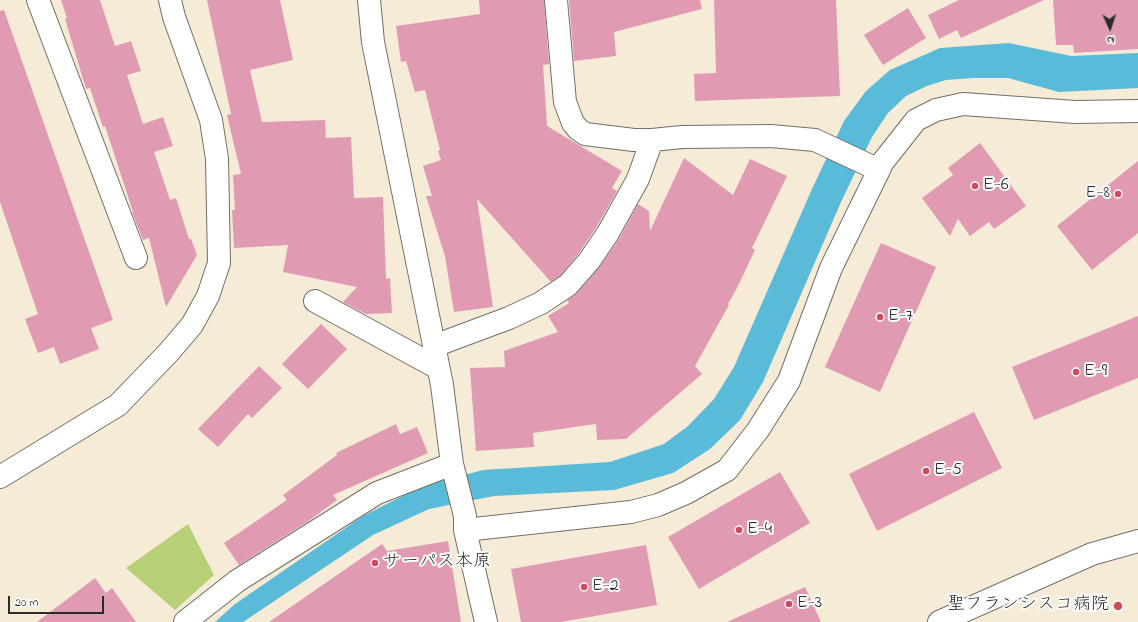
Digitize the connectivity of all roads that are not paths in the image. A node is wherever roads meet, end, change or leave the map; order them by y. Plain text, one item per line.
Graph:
1 (38, 0) edge
2 (170, 0) edge
3 (369, 0) edge
4 (556, 0) edge
5 (1138, 111) edge
6 (652, 140) junction
7 (874, 167) junction
8 (136, 258) dead end
9 (315, 301) dead end
10 (434, 346) junction
11 (438, 368) junction
12 (452, 464) junction
13 (0, 477) edge
14 (465, 523) junction
15 (1138, 540) edge
16 (185, 622) edge
17 (486, 622) edge
18 (939, 622) edge

1 - 8 street
2 - 13 street
3 - 10 street
4 - 6 street
5 - 7 street
6 - 7 street
6 - 10 street
7 - 14 street
9 - 11 street
10 - 11 street
11 - 12 street
12 - 14 street
12 - 16 street
14 - 17 street
15 - 18 street

